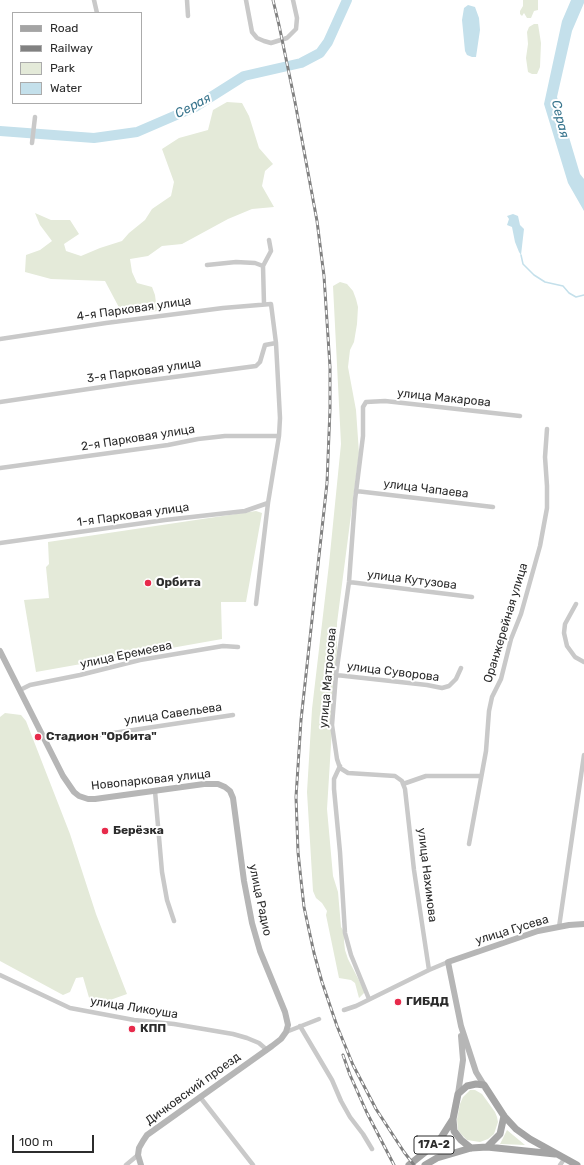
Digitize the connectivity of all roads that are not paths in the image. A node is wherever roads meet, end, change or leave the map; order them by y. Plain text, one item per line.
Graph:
1 (94, 0) edge
2 (187, 0) edge
3 (246, 0) edge
4 (293, 0) edge
5 (97, 12) edge
6 (188, 16) dead end
7 (35, 117) dead end
8 (32, 143) dead end
9 (269, 240) dead end
10 (207, 265) dead end
11 (263, 266) junction
12 (264, 304) junction
13 (0, 339) edge
14 (276, 343) junction
15 (0, 402) edge
16 (366, 402) joint
17 (520, 416) dead end
18 (547, 429) dead end
19 (279, 436) junction
20 (0, 468) edge
21 (356, 490) junction
22 (268, 503) junction
23 (493, 507) dead end
24 (0, 543) edge
25 (349, 582) junction
26 (472, 597) dead end
27 (256, 604) dead end
28 (576, 604) dead end
29 (238, 646) dead end
30 (0, 651) edge
31 (584, 662) edge
32 (461, 668) dead end
33 (336, 675) junction
34 (20, 690) junction
35 (233, 715) dead end
36 (44, 739) junction
37 (584, 755) edge
38 (340, 766) junction
39 (481, 776) junction
40 (403, 784) junction
41 (224, 786) joint
42 (155, 791) junction
43 (469, 844) dead end
44 (174, 921) dead end
45 (584, 924) edge
46 (559, 927) junction
47 (448, 962) junction
48 (429, 970) junction
49 (0, 975) edge
50 (369, 999) junction
51 (344, 1010) dead end
52 (319, 1019) dead end
53 (300, 1026) junction
54 (461, 1026) junction
55 (286, 1032) junction
56 (267, 1050) junction
57 (484, 1085) junction
58 (458, 1094) junction
59 (200, 1097) junction
60 (504, 1116) junction
61 (453, 1119) junction
62 (487, 1147) junction
63 (471, 1148) junction
64 (372, 1149) dead end
65 (138, 1155) junction
66 (562, 1157) junction
67 (126, 1165) edge
68 (141, 1165) edge
69 (253, 1165) edge
70 (409, 1165) edge
71 (426, 1165) edge
72 (560, 1165) edge
73 (577, 1165) edge

1 - 5 street
2 - 6 street
3 - 4 street
7 - 8 street
9 - 11 street
10 - 11 street
11 - 12 street
12 - 13 street, 4-я Парковая улица
12 - 14 street, 4-я Парковая улица
14 - 15 street, 3-я Парковая улица
14 - 19 street
16 - 17 street, улица Макарова
16 - 21 street, улица Матросова
18 - 39 street, Оранжерейная улица
19 - 20 street, 2-я Парковая улица
19 - 22 street
21 - 23 street, улица Чапаева
21 - 25 street, улица Матросова
22 - 24 street, 1-я Парковая улица
22 - 27 street
25 - 26 street, улица Кутузова
25 - 33 street, улица Матросова
28 - 31 street
29 - 34 street, улица Еремеева
30 - 34 street
32 - 33 street, улица Суворова
33 - 38 street, улица Матросова
34 - 36 street
35 - 36 street, улица Савельева
36 - 42 street, Новопарковая улица
37 - 46 street
38 - 40 street
38 - 50 street, улица Матросова
39 - 40 street
39 - 43 street, Оранжерейная улица
40 - 48 street, улица Нахимова
41 - 42 street, Новопарковая улица
41 - 55 street, улица Радио
42 - 44 street
45 - 46 street, улица Гусева
46 - 47 street, улица Гусева
47 - 48 street
47 - 54 street
48 - 50 street
49 - 56 street, улица Ликоуша
50 - 51 street
52 - 53 street
53 - 55 street
53 - 64 street
54 - 57 street
54 - 58 street
55 - 56 street, Дичковский проезд
56 - 59 street, Дичковский проезд
57 - 58 main road
57 - 60 main road
58 - 61 main road, 17А-2
59 - 65 street, Дичковский проезд
59 - 69 street
60 - 62 main road
60 - 66 main road
61 - 63 main road
61 - 70 main road, 17А-2
62 - 63 main road, 17А-2
62 - 66 main road
63 - 71 main road, 17А-2
65 - 67 street, Дичковский проезд
65 - 68 street
66 - 72 street
66 - 73 main road

